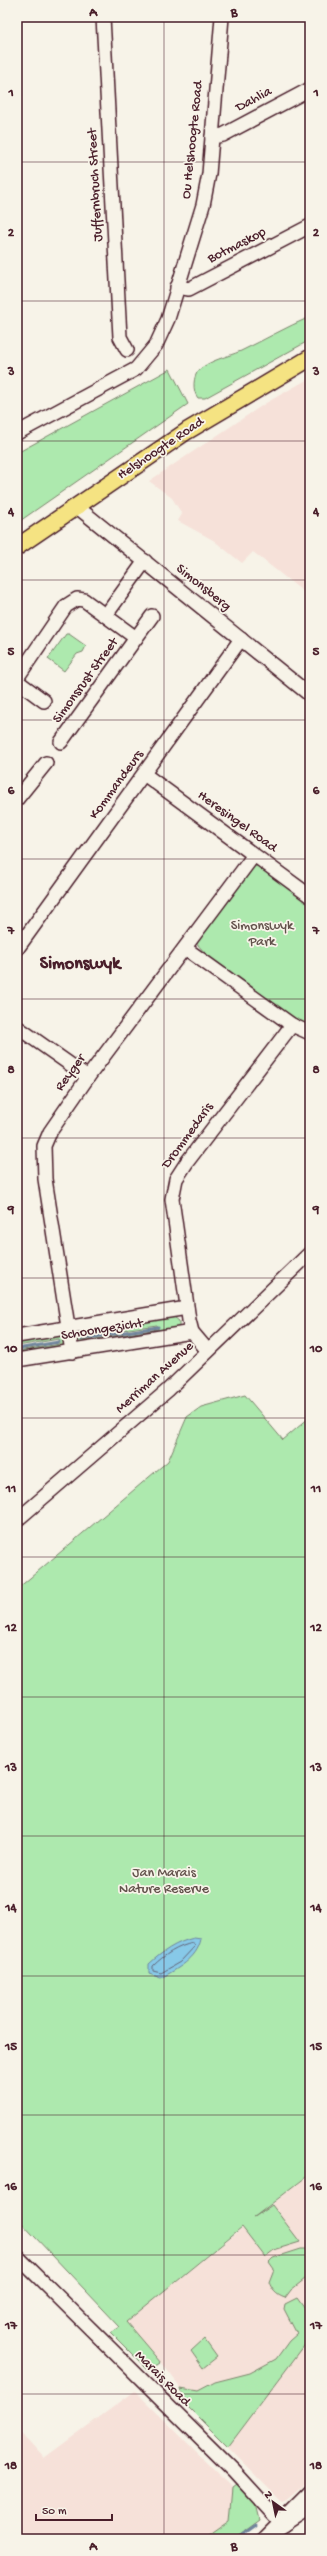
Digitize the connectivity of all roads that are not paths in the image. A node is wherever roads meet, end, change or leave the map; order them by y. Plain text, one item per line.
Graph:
1 (103, 17) edge
2 (222, 17) edge
3 (310, 89) edge
4 (212, 137) junction
5 (310, 226) edge
6 (177, 287) junction
7 (127, 350) dead end
8 (310, 358) edge
9 (17, 433) edge
10 (76, 506) junction
11 (17, 547) edge
12 (145, 562) junction
13 (106, 615) junction
14 (152, 616) dead end
15 (136, 638) junction
16 (241, 639) junction
17 (17, 680) edge
18 (310, 694) edge
19 (44, 700) dead end
20 (61, 742) dead end
21 (46, 763) dead end
22 (144, 774) junction
23 (17, 798) edge
24 (254, 855) junction
25 (310, 896) edge
26 (186, 948) junction
27 (17, 949) edge
28 (292, 1025) junction
29 (17, 1026) edge
30 (310, 1033) edge
31 (88, 1077) junction
32 (310, 1253) edge
33 (187, 1308) junction
34 (68, 1328) junction
35 (192, 1332) junction
36 (17, 1336) edge
37 (208, 1351) junction
38 (72, 1352) junction
39 (17, 1360) edge
40 (17, 1520) edge
41 (17, 2256) edge
42 (310, 2492) edge
43 (310, 2509) edge
44 (282, 2524) junction
45 (264, 2538) edge

1 - 7 street, Juffernbruch Street
2 - 4 street, Ou Helshoogte Road
3 - 4 street, Dahlia
4 - 6 street, Ou Helshoogte Road
5 - 6 street, Botmaskop
6 - 9 street, Ou Helshoogte Road
8 - 10 main road, Helshoogte Road
10 - 11 main road, Helshoogte Road
10 - 12 street, Simonsberg
12 - 13 street, Simonsrust Street
12 - 16 street, Simonsberg
13 - 15 street, Simonsrust Street
13 - 17 street, Simonsrust Street
14 - 15 street, Simonsrust Street
15 - 20 street, Simonsrust Street
16 - 18 street, Simonsberg
16 - 22 street, Kommandeurs
17 - 19 street, Simonsrust Street
21 - 23 street
22 - 24 street, Heresingel Road
22 - 27 street, Kommandeurs
24 - 25 street, Heresingel Road
24 - 26 street, Reyger
26 - 28 street
26 - 31 street, Reyger
28 - 30 street
28 - 33 street, Drommedaris
29 - 31 street
31 - 34 street, Reyger
32 - 37 street, Merriman Avenue
33 - 34 street, Schoongezicht
33 - 35 street, Drommedaris
34 - 36 street, Schoongezicht
34 - 38 street, Reyger
35 - 37 street, Drommedaris
35 - 38 street, Schoongezicht
37 - 40 street, Merriman Avenue
38 - 39 street, Schoongezicht
41 - 44 street, Marais Road
42 - 44 street
43 - 44 street
44 - 45 street

